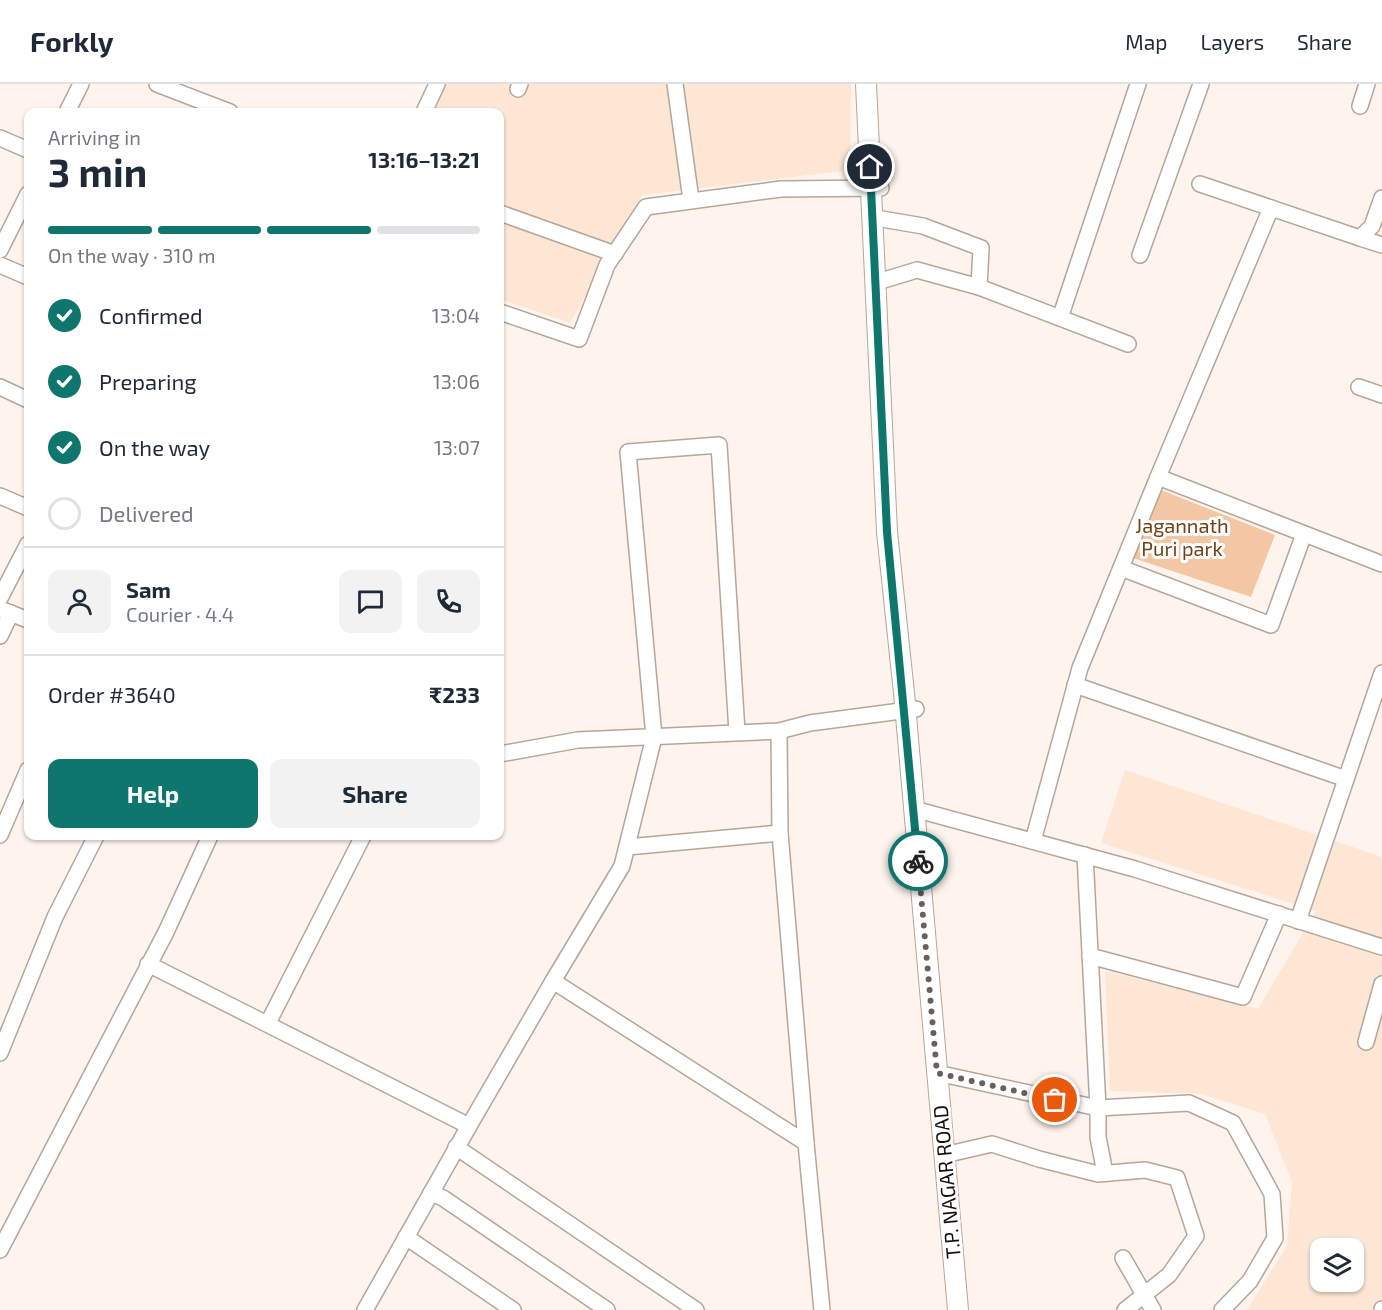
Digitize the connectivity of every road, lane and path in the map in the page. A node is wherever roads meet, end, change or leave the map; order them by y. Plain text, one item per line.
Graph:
1 (81, 84) edge
2 (157, 84) edge
3 (436, 84) edge
4 (675, 84) edge
5 (866, 84) edge
6 (876, 84) edge
7 (1138, 84) edge
8 (1201, 84) edge
9 (1367, 84) edge
10 (1360, 106) dead end
11 (70, 108) edge
12 (220, 108) edge
13 (426, 108) edge
14 (0, 138) edge
15 (24, 148) edge
16 (1200, 184) dead end
17 (876, 188) junction
18 (1382, 198) edge
19 (691, 200) junction
20 (24, 202) edge
21 (1271, 208) junction
22 (504, 214) edge
23 (882, 219) junction
24 (1360, 238) junction
25 (1382, 245) edge
26 (0, 250) edge
27 (615, 254) junction
28 (1140, 255) dead end
29 (0, 265) edge
30 (24, 275) edge
31 (884, 280) junction
32 (979, 288) junction
33 (504, 313) edge
34 (1060, 318) junction
35 (1128, 344) dead end
36 (0, 387) edge
37 (1359, 387) dead end
38 (1382, 395) edge
39 (24, 398) edge
40 (1158, 477) junction
41 (0, 496) edge
42 (24, 506) edge
43 (1304, 534) junction
44 (24, 552) edge
45 (1382, 564) edge
46 (1121, 568) junction
47 (0, 598) edge
48 (5, 611) edge
49 (24, 618) edge
50 (0, 636) edge
51 (1382, 673) edge
52 (1075, 685) junction
53 (911, 710) junction
54 (779, 731) junction
55 (736, 732) junction
56 (654, 737) junction
57 (504, 753) edge
58 (24, 779) edge
59 (1346, 779) junction
60 (920, 810) junction
61 (780, 832) junction
62 (0, 836) edge
63 (94, 840) edge
64 (208, 840) edge
65 (361, 840) edge
66 (1033, 841) junction
67 (627, 847) junction
68 (1085, 855) junction
69 (1278, 914) junction
70 (1298, 921) junction
71 (1382, 947) edge
72 (1090, 956) junction
73 (148, 964) junction
74 (553, 981) junction
75 (1382, 984) edge
76 (268, 1023) junction
77 (1366, 1042) dead end
78 (0, 1053) edge
79 (941, 1074) junction
80 (1098, 1108) junction
81 (469, 1126) junction
82 (806, 1143) junction
83 (456, 1147) junction
84 (953, 1152) junction
85 (1105, 1173) junction
86 (431, 1193) junction
87 (406, 1238) junction
88 (0, 1250) edge
89 (1123, 1258) dead end
90 (1143, 1296) junction
91 (365, 1310) edge
92 (513, 1310) edge
93 (607, 1310) edge
94 (696, 1310) edge
95 (822, 1310) edge
96 (958, 1310) edge
97 (967, 1310) edge
98 (1125, 1310) edge
99 (1153, 1310) edge
100 (1222, 1310) edge

1 - 11 street
2 - 12 street
3 - 13 street
4 - 19 street
5 - 17 main road, T.P. NAGAR ROAD
6 - 17 main road
7 - 34 street
8 - 28 street
9 - 10 street
14 - 15 street
16 - 21 street
17 - 19 street
17 - 23 main road
17 - 53 main road, T.P. NAGAR ROAD
18 - 24 street
19 - 27 street
20 - 26 street
21 - 24 street
21 - 40 street
22 - 27 street
23 - 31 main road
23 - 32 street
24 - 25 street
27 - 33 street
29 - 30 street
31 - 32 street
31 - 53 main road
32 - 34 street
34 - 35 street
36 - 39 street
37 - 38 street
40 - 43 street
40 - 46 street
41 - 42 street
43 - 45 street
43 - 46 street
44 - 47 street
46 - 52 street
48 - 49 street
48 - 50 street
51 - 59 street
52 - 59 street
52 - 66 street
53 - 54 street
53 - 60 main road, T.P. NAGAR ROAD
54 - 55 street
54 - 61 street
55 - 56 street
55 - 56 street
56 - 57 street
56 - 67 street
58 - 62 street
59 - 70 street
60 - 66 street
60 - 79 main road, T.P. NAGAR ROAD
61 - 67 street
61 - 82 street
63 - 78 street
64 - 73 street
65 - 76 street
66 - 68 street
67 - 74 street
68 - 69 street
68 - 72 street
69 - 70 street
69 - 72 street
70 - 71 street
72 - 80 street
73 - 76 street
73 - 88 street
74 - 81 street
74 - 82 street
75 - 77 street
76 - 81 street
79 - 80 street
79 - 84 main road
79 - 96 main road, T.P. NAGAR ROAD
80 - 85 street
80 - 100 street
81 - 83 street
82 - 95 street
83 - 86 street
83 - 94 street
84 - 85 street
84 - 97 main road
85 - 90 street
86 - 87 street
86 - 93 street
87 - 91 street
87 - 92 street
89 - 90 street
90 - 98 street
90 - 99 street

